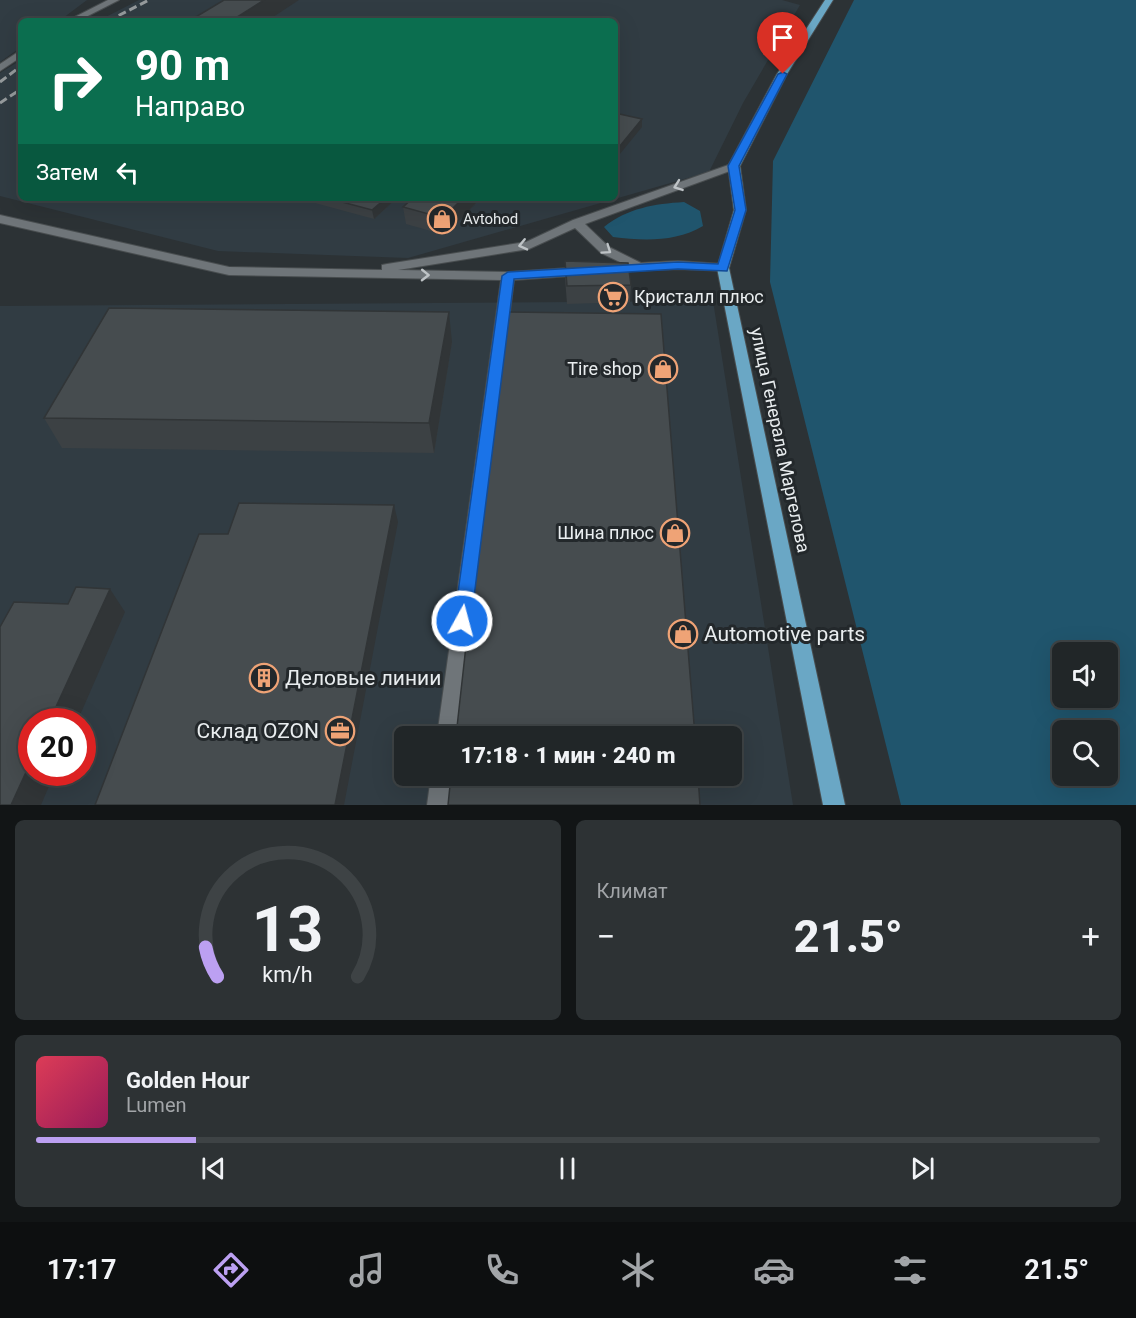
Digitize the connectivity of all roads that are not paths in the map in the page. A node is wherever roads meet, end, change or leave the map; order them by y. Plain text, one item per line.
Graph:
1 (115, 0) edge
2 (829, 0) edge
3 (77, 18) edge
4 (18, 55) edge
5 (0, 68) edge
6 (734, 166) junction
7 (0, 219) edge
8 (577, 223) junction
9 (643, 267) junction
10 (723, 268) junction
11 (346, 274) junction
12 (508, 276) junction
13 (448, 726) edge
14 (441, 786) edge
15 (438, 805) edge
16 (834, 805) edge

1 - 3 street
2 - 6 main road
4 - 5 street
6 -> 8 street
6 - 10 main road, улица Генерала Маргелова
7 - 11 street
8 -> 9 street
8 -> 11 street
9 - 10 street
9 - 12 street
10 - 16 main road, улица Генерала Маргелова
11 -> 12 street
12 - 13 street
14 - 15 street

